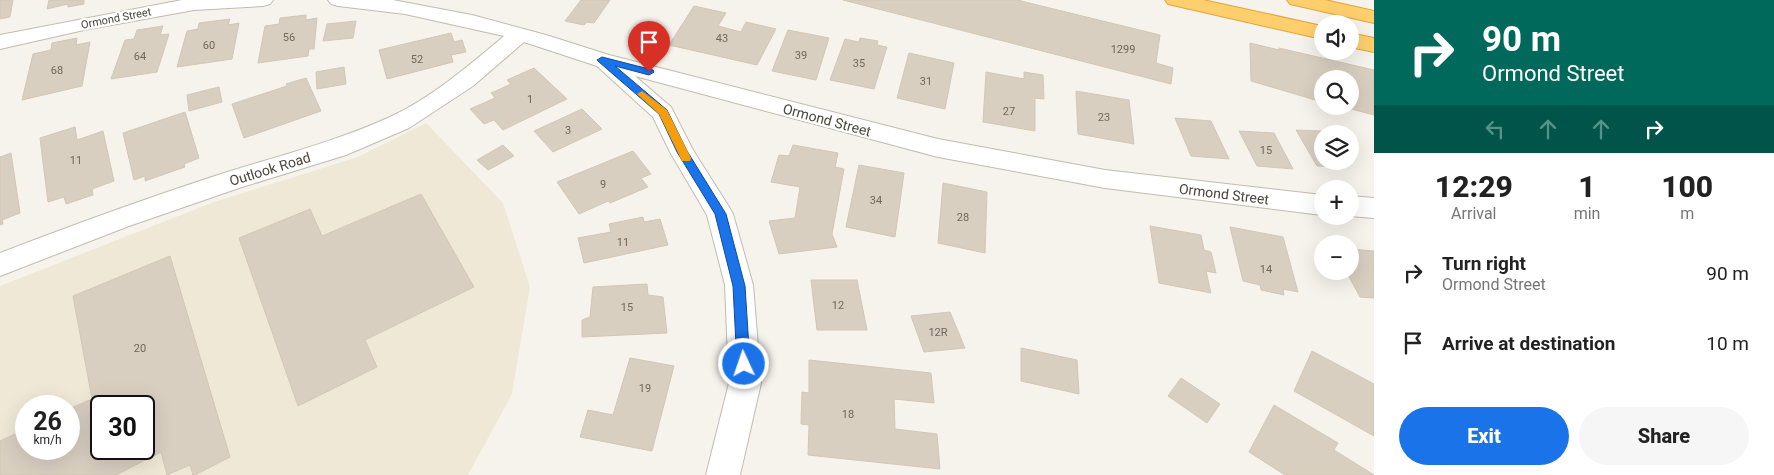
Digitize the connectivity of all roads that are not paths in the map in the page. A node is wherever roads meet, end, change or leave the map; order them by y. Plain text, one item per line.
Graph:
1 (263, 0) edge
2 (338, 0) edge
3 (1175, 0) edge
4 (1298, 0) edge
5 (1374, 17) edge
6 (1314, 32) edge
7 (520, 34) junction
8 (0, 42) edge
9 (1359, 42) edge
10 (1374, 45) edge
11 (602, 60) junction
12 (1314, 204) edge
13 (1359, 207) edge
14 (1374, 208) edge
15 (0, 265) edge
16 (723, 475) edge

1 - 8 street, Ormond Street
2 - 7 street, Ormond Street
3 - 6 highway
4 - 5 highway
7 - 11 street, Ormond Street
7 - 15 street, Outlook Road
9 - 10 highway
11 - 12 street, Ormond Street
11 - 16 street
13 - 14 street

